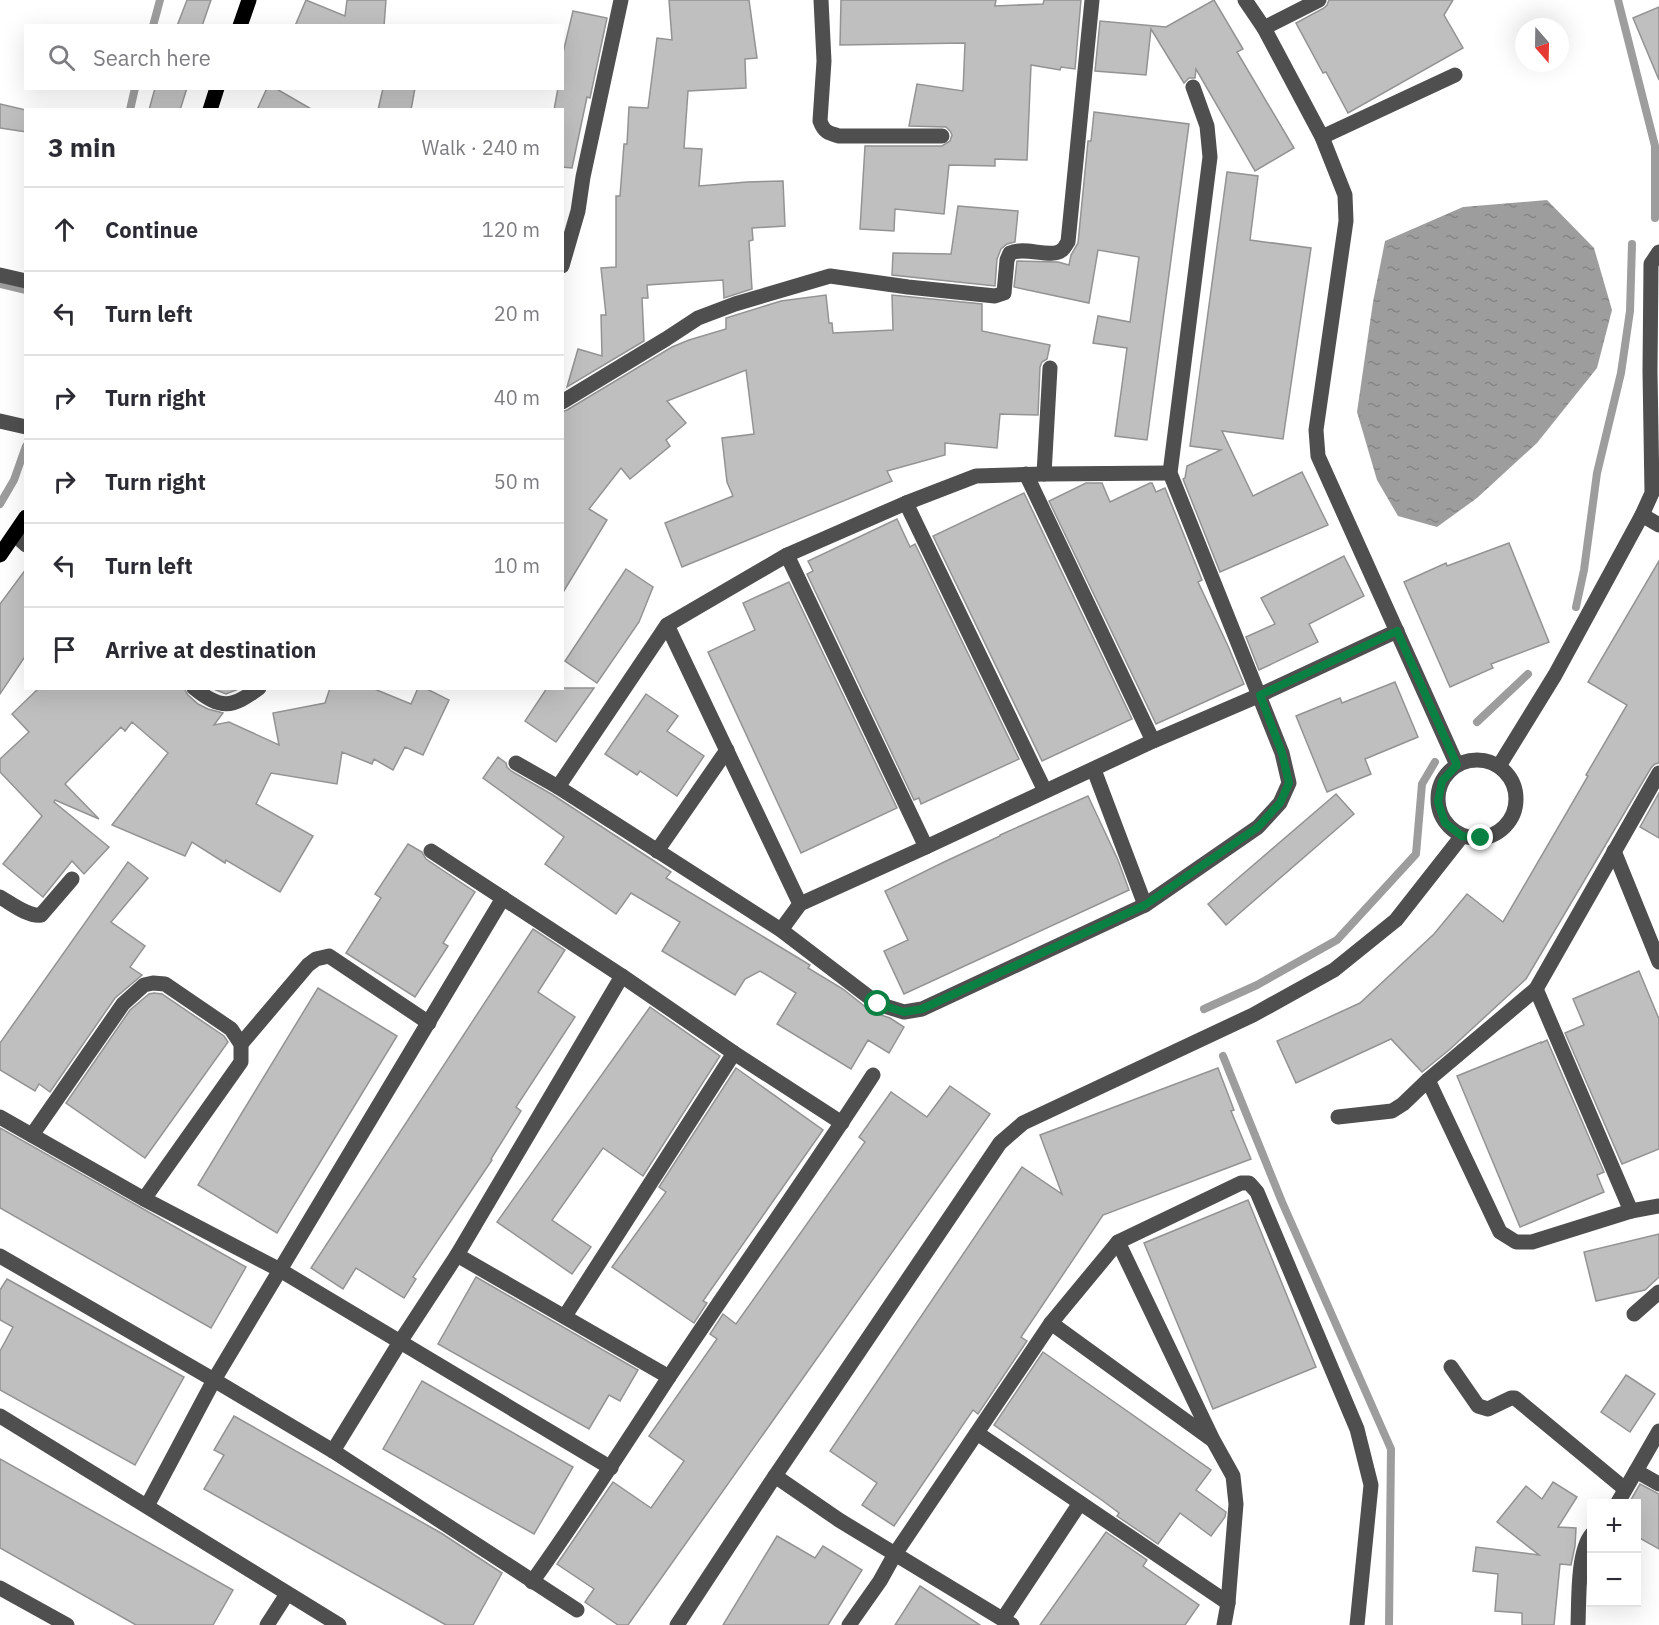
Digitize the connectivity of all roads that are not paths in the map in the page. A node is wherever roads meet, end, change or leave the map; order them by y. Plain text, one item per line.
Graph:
1 (249, 0) edge
2 (621, 0) edge
3 (821, 0) edge
4 (1092, 0) edge
5 (1245, 0) edge
6 (1319, 0) edge
7 (241, 24) edge
8 (1264, 28) junction
9 (1455, 75) dead end
10 (1193, 87) dead end
11 (217, 90) edge
12 (211, 108) edge
13 (942, 136) dead end
14 (1322, 137) junction
15 (1659, 252) edge
16 (564, 259) edge
17 (0, 275) edge
18 (24, 281) edge
19 (1050, 368) dead end
20 (1654, 371) edge
21 (564, 401) edge
22 (0, 421) edge
23 (24, 427) edge
24 (1170, 473) junction
25 (1026, 474) junction
26 (1044, 474) junction
27 (1655, 494) edge
28 (906, 503) junction
29 (1642, 515) junction
30 (24, 525) edge
31 (1659, 525) edge
32 (20, 540) edge
33 (0, 555) edge
34 (787, 555) junction
35 (667, 625) junction
36 (1397, 631) junction
37 (197, 690) edge
38 (256, 690) edge
39 (1260, 695) junction
40 (1153, 741) junction
41 (727, 750) junction
42 (516, 763) dead end
43 (1457, 765) junction
44 (1499, 766) junction
45 (1094, 770) junction
46 (1659, 773) edge
47 (558, 788) junction
48 (1045, 791) junction
49 (1462, 836) junction
50 (926, 848) junction
51 (431, 851) dead end
52 (657, 851) junction
53 (1614, 851) junction
54 (72, 879) dead end
55 (0, 897) edge
56 (503, 898) junction
57 (800, 904) junction
58 (1145, 905) junction
59 (781, 930) junction
60 (1659, 962) edge
61 (622, 976) junction
62 (1536, 989) junction
63 (429, 1023) junction
64 (241, 1044) junction
65 (734, 1053) junction
66 (873, 1075) dead end
67 (1428, 1080) junction
68 (0, 1117) edge
69 (1338, 1117) dead end
70 (842, 1123) junction
71 (32, 1135) junction
72 (144, 1199) junction
73 (1659, 1206) edge
74 (1631, 1211) junction
75 (1118, 1242) junction
76 (458, 1255) junction
77 (0, 1256) edge
78 (280, 1270) junction
79 (1659, 1292) edge
80 (1634, 1314) dead end
81 (565, 1316) junction
82 (1051, 1323) junction
83 (400, 1342) junction
84 (1451, 1367) dead end
85 (669, 1377) junction
86 (214, 1380) junction
87 (0, 1416) edge
88 (1659, 1431) edge
89 (977, 1433) junction
90 (1213, 1440) junction
91 (333, 1451) junction
92 (611, 1468) junction
93 (1636, 1471) junction
94 (775, 1476) junction
95 (1659, 1484) edge
96 (1625, 1489) junction
97 (1619, 1499) edge
98 (1080, 1503) junction
99 (147, 1506) junction
100 (1587, 1542) edge
101 (895, 1554) junction
102 (532, 1582) junction
103 (0, 1588) edge
104 (287, 1594) junction
105 (1228, 1603) junction
106 (577, 1610) dead end
107 (1007, 1622) edge
108 (68, 1625) edge
109 (267, 1625) edge
110 (339, 1625) edge
111 (677, 1625) edge
112 (849, 1625) edge
113 (1224, 1625) edge
114 (1357, 1625) edge
115 (1578, 1625) edge

1 - 7 main road
2 - 16 street
3 - 13 street
4 - 21 street
5 - 8 street
6 - 8 street
8 - 14 street
9 - 14 street
10 - 24 street
11 - 12 main road
14 - 36 street
15 - 20 street
17 - 18 street
19 - 26 street
20 - 27 street
22 - 23 street
24 - 26 street
24 - 39 street
25 - 26 street
25 - 28 street
25 - 40 street
27 - 29 street
28 - 34 street
28 - 48 street
29 - 31 street
29 - 44 street
30 - 32 main road
32 - 33 main road
34 - 35 street
34 - 50 street
35 - 41 street
35 - 47 street
36 - 39 street
36 - 43 street
37 - 38 street
39 - 40 street
39 - 58 street
40 - 45 street
41 - 52 street
41 - 57 street
42 - 47 street
43 - 44 street
43 - 49 street
44 - 49 street
45 - 48 street
45 - 58 street
46 - 53 street
47 - 52 street
48 - 50 street
49 - 94 street
50 - 57 street
51 - 56 street
52 - 59 street
53 - 60 street
53 - 62 street
54 - 55 street
56 - 61 street
56 - 63 street
57 - 59 street
58 - 59 street
61 - 65 street
61 - 76 street
62 - 67 street
62 - 74 street
63 - 64 street
63 - 78 street
64 - 71 street
64 - 72 street
65 - 70 street
65 - 81 street
66 - 70 street
67 - 69 street
67 - 74 street
68 - 71 street
70 - 85 street
71 - 72 street
72 - 78 street
73 - 74 street
75 - 82 street
75 - 90 street
75 - 114 street
76 - 81 street
76 - 83 street
77 - 86 street
78 - 83 street
78 - 86 street
79 - 80 street
81 - 85 street
82 - 89 street
82 - 90 street
83 - 91 street
83 - 92 street
84 - 96 street
85 - 92 street
86 - 91 street
86 - 99 street
87 - 99 street
88 - 93 street
89 - 98 street
89 - 101 street
90 - 105 street
91 - 102 street
92 - 102 street
93 - 95 street
93 - 96 street
94 - 101 street
94 - 111 street
96 - 97 street
98 - 105 street
98 - 107 street
99 - 104 street
100 - 115 street
101 - 107 street
101 - 112 street
102 - 106 street
103 - 108 street
104 - 109 street
104 - 110 street
105 - 113 street

